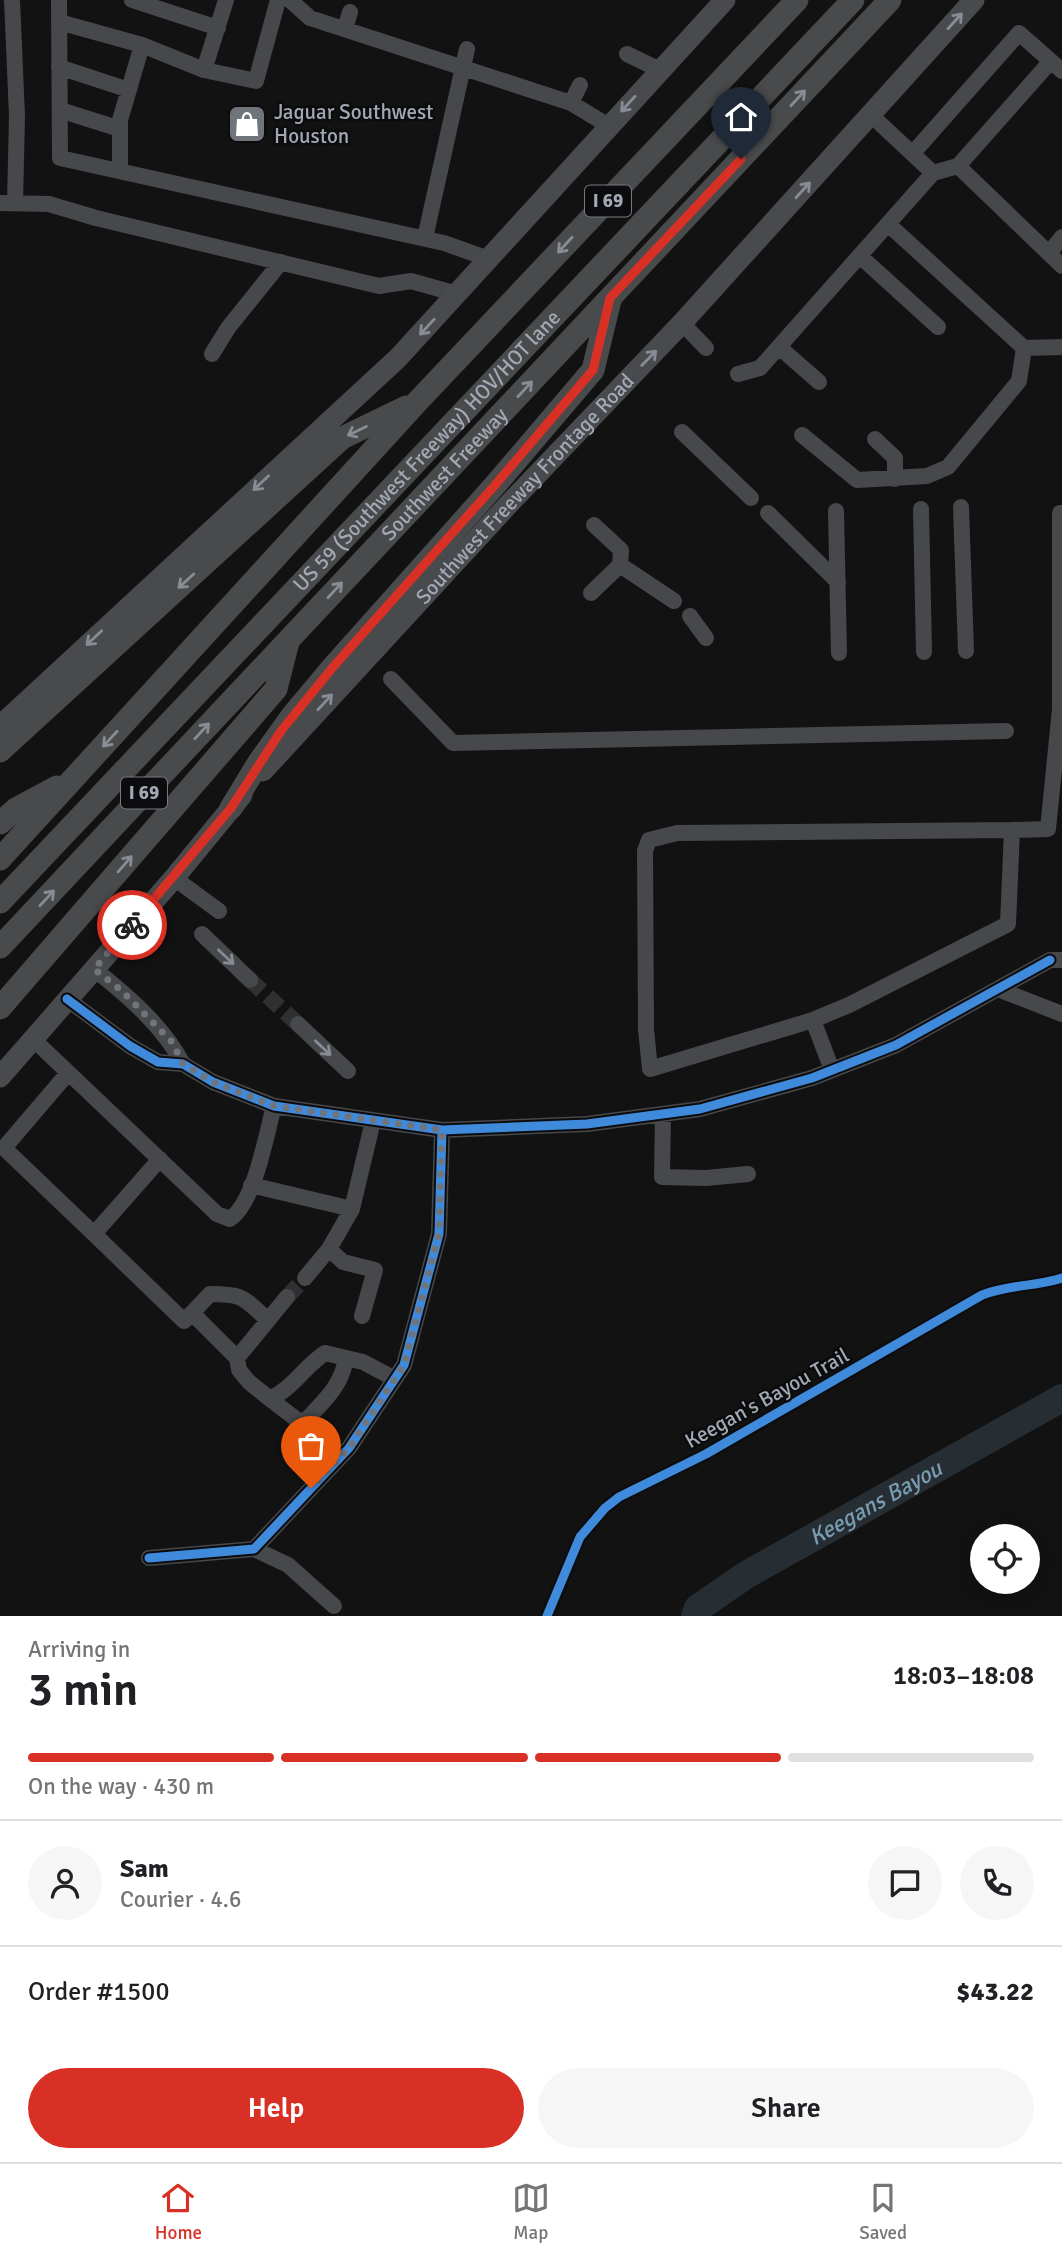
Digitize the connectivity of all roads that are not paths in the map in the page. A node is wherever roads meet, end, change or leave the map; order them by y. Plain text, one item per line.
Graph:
1 (12, 0) edge
2 (59, 0) edge
3 (132, 0) edge
4 (226, 0) edge
5 (278, 0) edge
6 (290, 0) edge
7 (725, 0) edge
8 (797, 0) edge
9 (853, 0) edge
10 (890, 0) edge
11 (974, 0) edge
12 (350, 12) dead end
13 (59, 22) junction
14 (218, 28) junction
15 (345, 29) junction
16 (142, 46) junction
17 (467, 49) dead end
18 (627, 54) dead end
19 (1056, 66) edge
20 (60, 67) junction
21 (463, 68) junction
22 (204, 70) junction
23 (660, 70) junction
24 (580, 85) dead end
25 (129, 90) junction
26 (571, 103) junction
27 (60, 110) junction
28 (871, 115) junction
29 (609, 126) junction
30 (120, 130) junction
31 (913, 153) junction
32 (958, 166) junction
33 (120, 171) junction
34 (933, 173) junction
35 (8, 203) edge
36 (888, 224) junction
37 (1062, 237) edge
38 (425, 239) junction
39 (1049, 253) junction
40 (860, 256) junction
41 (489, 259) junction
42 (281, 262) junction
43 (1062, 266) edge
44 (457, 295) junction
45 (610, 298) junction
46 (682, 323) junction
47 (938, 327) dead end
48 (779, 347) junction
49 (1062, 347) edge
50 (706, 348) dead end
51 (1024, 348) junction
52 (212, 354) dead end
53 (738, 374) dead end
54 (819, 382) dead end
55 (418, 401) junction
56 (682, 432) dead end
57 (802, 436) dead end
58 (875, 439) dead end
59 (895, 479) junction
60 (751, 498) dead end
61 (961, 507) dead end
62 (921, 509) dead end
63 (836, 511) dead end
64 (768, 513) dead end
65 (1062, 513) edge
66 (594, 525) dead end
67 (620, 565) junction
68 (838, 582) junction
69 (591, 593) dead end
70 (674, 601) dead end
71 (690, 616) dead end
72 (706, 638) dead end
73 (288, 639) junction
74 (966, 651) dead end
75 (924, 652) dead end
76 (839, 653) dead end
77 (391, 679) dead end
78 (0, 726) edge
79 (1006, 731) dead end
80 (0, 751) edge
81 (1059, 755) edge
82 (72, 779) junction
83 (231, 808) junction
84 (0, 823) edge
85 (1012, 830) junction
86 (0, 859) edge
87 (174, 878) junction
88 (0, 902) edge
89 (219, 911) dead end
90 (202, 934) dead end
91 (0, 947) edge
92 (1056, 960) edge
93 (94, 969) junction
94 (250, 979) tunnel mouth
95 (998, 989) junction
96 (68, 999) junction
97 (0, 1007) edge
98 (1062, 1014) edge
99 (813, 1020) junction
100 (298, 1024) tunnel mouth
101 (33, 1039) junction
102 (183, 1064) junction
103 (832, 1070) junction
104 (348, 1071) dead end
105 (68, 1073) junction
106 (0, 1077) edge
107 (274, 1106) junction
108 (663, 1114) junction
109 (373, 1121) junction
110 (442, 1130) junction
111 (160, 1159) junction
112 (748, 1174) dead end
113 (251, 1185) junction
114 (352, 1209) junction
115 (94, 1234) junction
116 (329, 1249) junction
117 (305, 1278) tunnel mouth
118 (287, 1297) tunnel mouth
119 (192, 1313) junction
120 (362, 1316) dead end
121 (268, 1320) junction
122 (237, 1358) junction
123 (346, 1358) junction
124 (394, 1379) junction
125 (271, 1399) junction
126 (254, 1549) junction
127 (149, 1558) dead end
128 (334, 1606) dead end

1 - 35 street
2 - 13 street
3 - 14 street
4 - 14 street
5 - 22 street
6 - 15 street
7 - 23 main road
8 -> 55 highway, I 69
9 - 88 highway, US 59 (Southwest Freeway) HOV/HOT lane
45 -> 10 highway, Southwest Freeway / I 69
28 -> 11 main road, Southwest Freeway Frontage Road
12 - 15 street
13 - 16 street
13 - 20 street
14 - 22 street
15 - 21 street
16 - 22 street
16 - 25 street
17 - 21 street
18 - 23 street
19 - 31 street
19 - 32 street
20 - 25 street
20 - 27 street
21 - 26 street
21 - 38 street
23 -> 29 main road
24 - 26 street
25 - 30 street
26 - 29 street
27 - 30 street
27 - 33 street
28 - 31 street
46 -> 28 main road, Southwest Freeway Frontage Road
29 - 41 main road
30 - 33 street
31 - 34 street
32 - 34 street
32 - 39 street
33 - 38 street
34 - 36 street
35 - 42 street
36 - 40 street
36 - 51 street
37 - 39 street
38 - 41 street
39 - 43 street
40 - 47 street
40 - 48 street
41 - 44 main road
42 - 44 street
42 - 52 street
44 -> 78 main road
73 -> 45 highway, Southwest Freeway / I 69
45 - 83 highway
46 - 50 street
83 -> 46 main road, Southwest Freeway Frontage Road
48 - 53 street
48 - 54 street
49 - 51 street
51 - 59 street
55 -> 80 highway
55 -> 82 highway, I 69
56 - 60 street
57 - 59 street
58 - 59 street
61 - 74 street
62 - 75 street
63 - 68 street
64 - 68 street
65 - 81 street
66 - 67 street
67 - 69 street
67 - 70 street
68 - 76 street
71 - 72 street
91 -> 73 highway, Southwest Freeway / I 69
97 -> 73 highway
77 - 79 street
81 - 85 street
82 - 84 highway
82 - 86 highway, I 69
83 - 87 main road, Southwest Freeway Frontage Road
85 - 99 street
85 - 99 street
87 - 89 street
87 - 93 main road, Southwest Freeway Frontage Road
90 -> 94 street
92 - 95 street
93 - 96 main road, Southwest Freeway Frontage Road
93 - 102 street
95 - 98 street
95 - 103 street
96 - 101 main road, Southwest Freeway Frontage Road
96 - 102 street
99 - 103 street
100 -> 104 street
101 - 105 street
101 - 106 main road, Southwest Freeway Frontage Road
102 - 107 street
103 - 108 street
105 - 111 street
105 - 115 street
107 - 109 street
107 - 113 street
108 - 110 street
108 - 112 street
109 - 110 street
109 - 114 street
110 - 124 street
111 - 113 street
111 - 115 street
113 - 114 street
114 - 116 street
115 - 119 street
116 - 117 street
116 - 120 street
118 - 121 street
119 - 121 street
119 - 122 street
121 - 122 street
122 - 125 street
123 - 124 street
123 - 125 street
123 - 125 street
124 - 126 street
126 - 127 street
126 - 128 street

